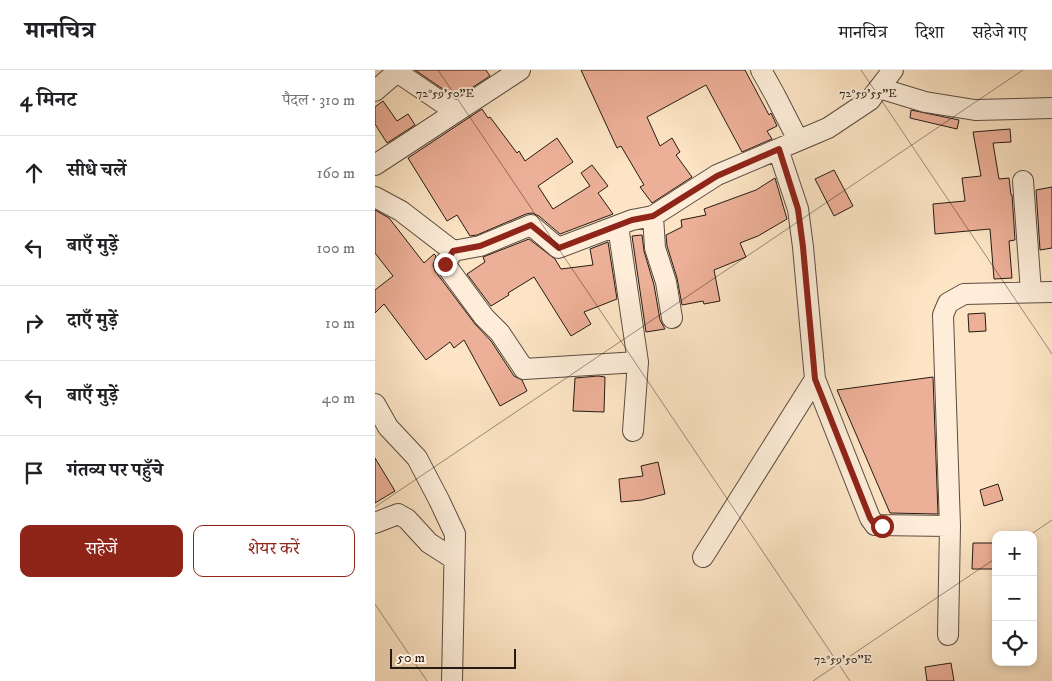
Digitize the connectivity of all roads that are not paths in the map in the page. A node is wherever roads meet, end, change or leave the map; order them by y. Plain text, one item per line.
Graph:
1 (520, 70) edge
2 (761, 70) edge
3 (893, 70) edge
4 (397, 71) edge
5 (879, 88) junction
6 (375, 91) edge
7 (1052, 108) edge
8 (456, 112) junction
9 (798, 140) junction
10 (779, 149) junction
11 (375, 165) edge
12 (1023, 181) dead end
13 (375, 197) edge
14 (653, 216) junction
15 (618, 226) junction
16 (453, 251) junction
17 (1031, 292) junction
18 (1052, 292) edge
19 (672, 318) dead end
20 (638, 362) junction
21 (815, 379) junction
22 (375, 404) edge
23 (633, 431) dead end
24 (375, 523) edge
25 (950, 526) junction
26 (703, 558) dead end
27 (454, 559) junction
28 (948, 635) dead end
29 (452, 681) edge

1 - 8 street
2 - 9 street
3 - 5 street
4 - 6 street
4 - 8 street
5 - 7 street
5 - 9 street
8 - 11 street
9 - 10 street
10 - 14 street
10 - 21 street
12 - 17 street
13 - 16 street
14 - 15 street
14 - 19 street
15 - 16 street
15 - 20 street
16 - 20 street
17 - 18 street
17 - 25 street
20 - 23 street
21 - 25 street
21 - 26 street
22 - 27 street
24 - 27 street
25 - 28 street
27 - 29 street

